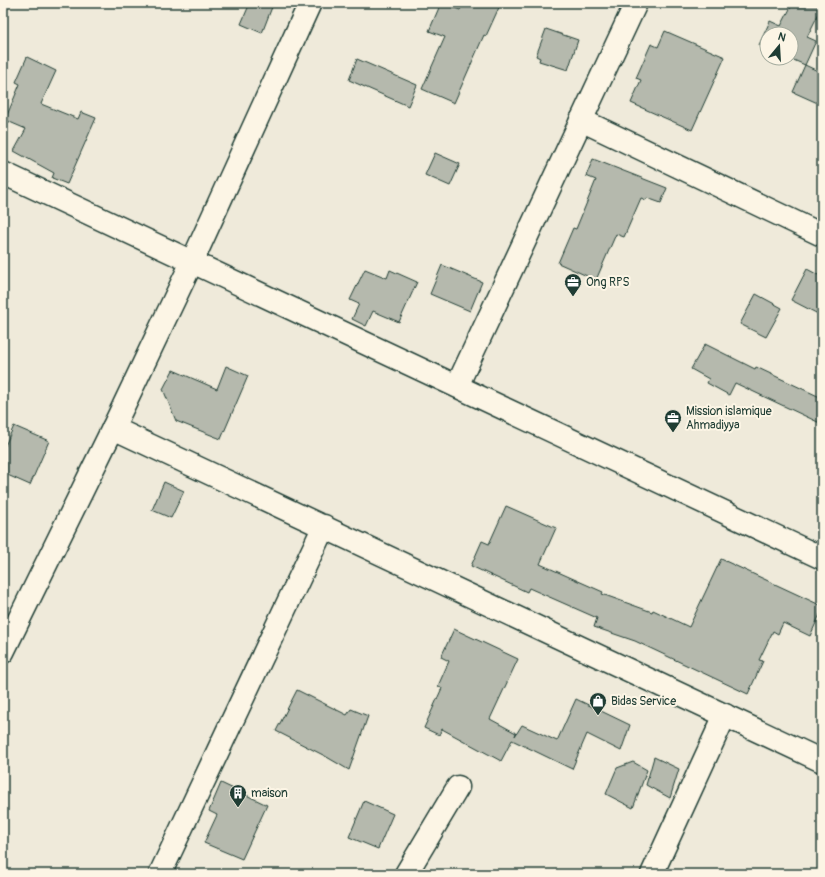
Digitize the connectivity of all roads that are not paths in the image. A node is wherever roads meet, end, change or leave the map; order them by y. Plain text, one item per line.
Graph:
1 (310, 3) edge
2 (636, 3) edge
3 (581, 120) junction
4 (3, 173) edge
5 (822, 235) edge
6 (192, 262) junction
7 (457, 386) junction
8 (114, 428) junction
9 (324, 526) junction
10 (822, 558) edge
11 (4, 648) edge
12 (725, 715) junction
13 (822, 760) edge
14 (458, 787) dead end
15 (160, 874) edge
16 (406, 874) edge
17 (652, 874) edge

1 - 6 street
2 - 3 street
3 - 5 street
3 - 7 street
4 - 6 street
6 - 7 street
6 - 8 street
7 - 10 street
8 - 9 street
8 - 11 street
9 - 12 street
9 - 15 street
12 - 13 street
12 - 17 street
14 - 16 street

